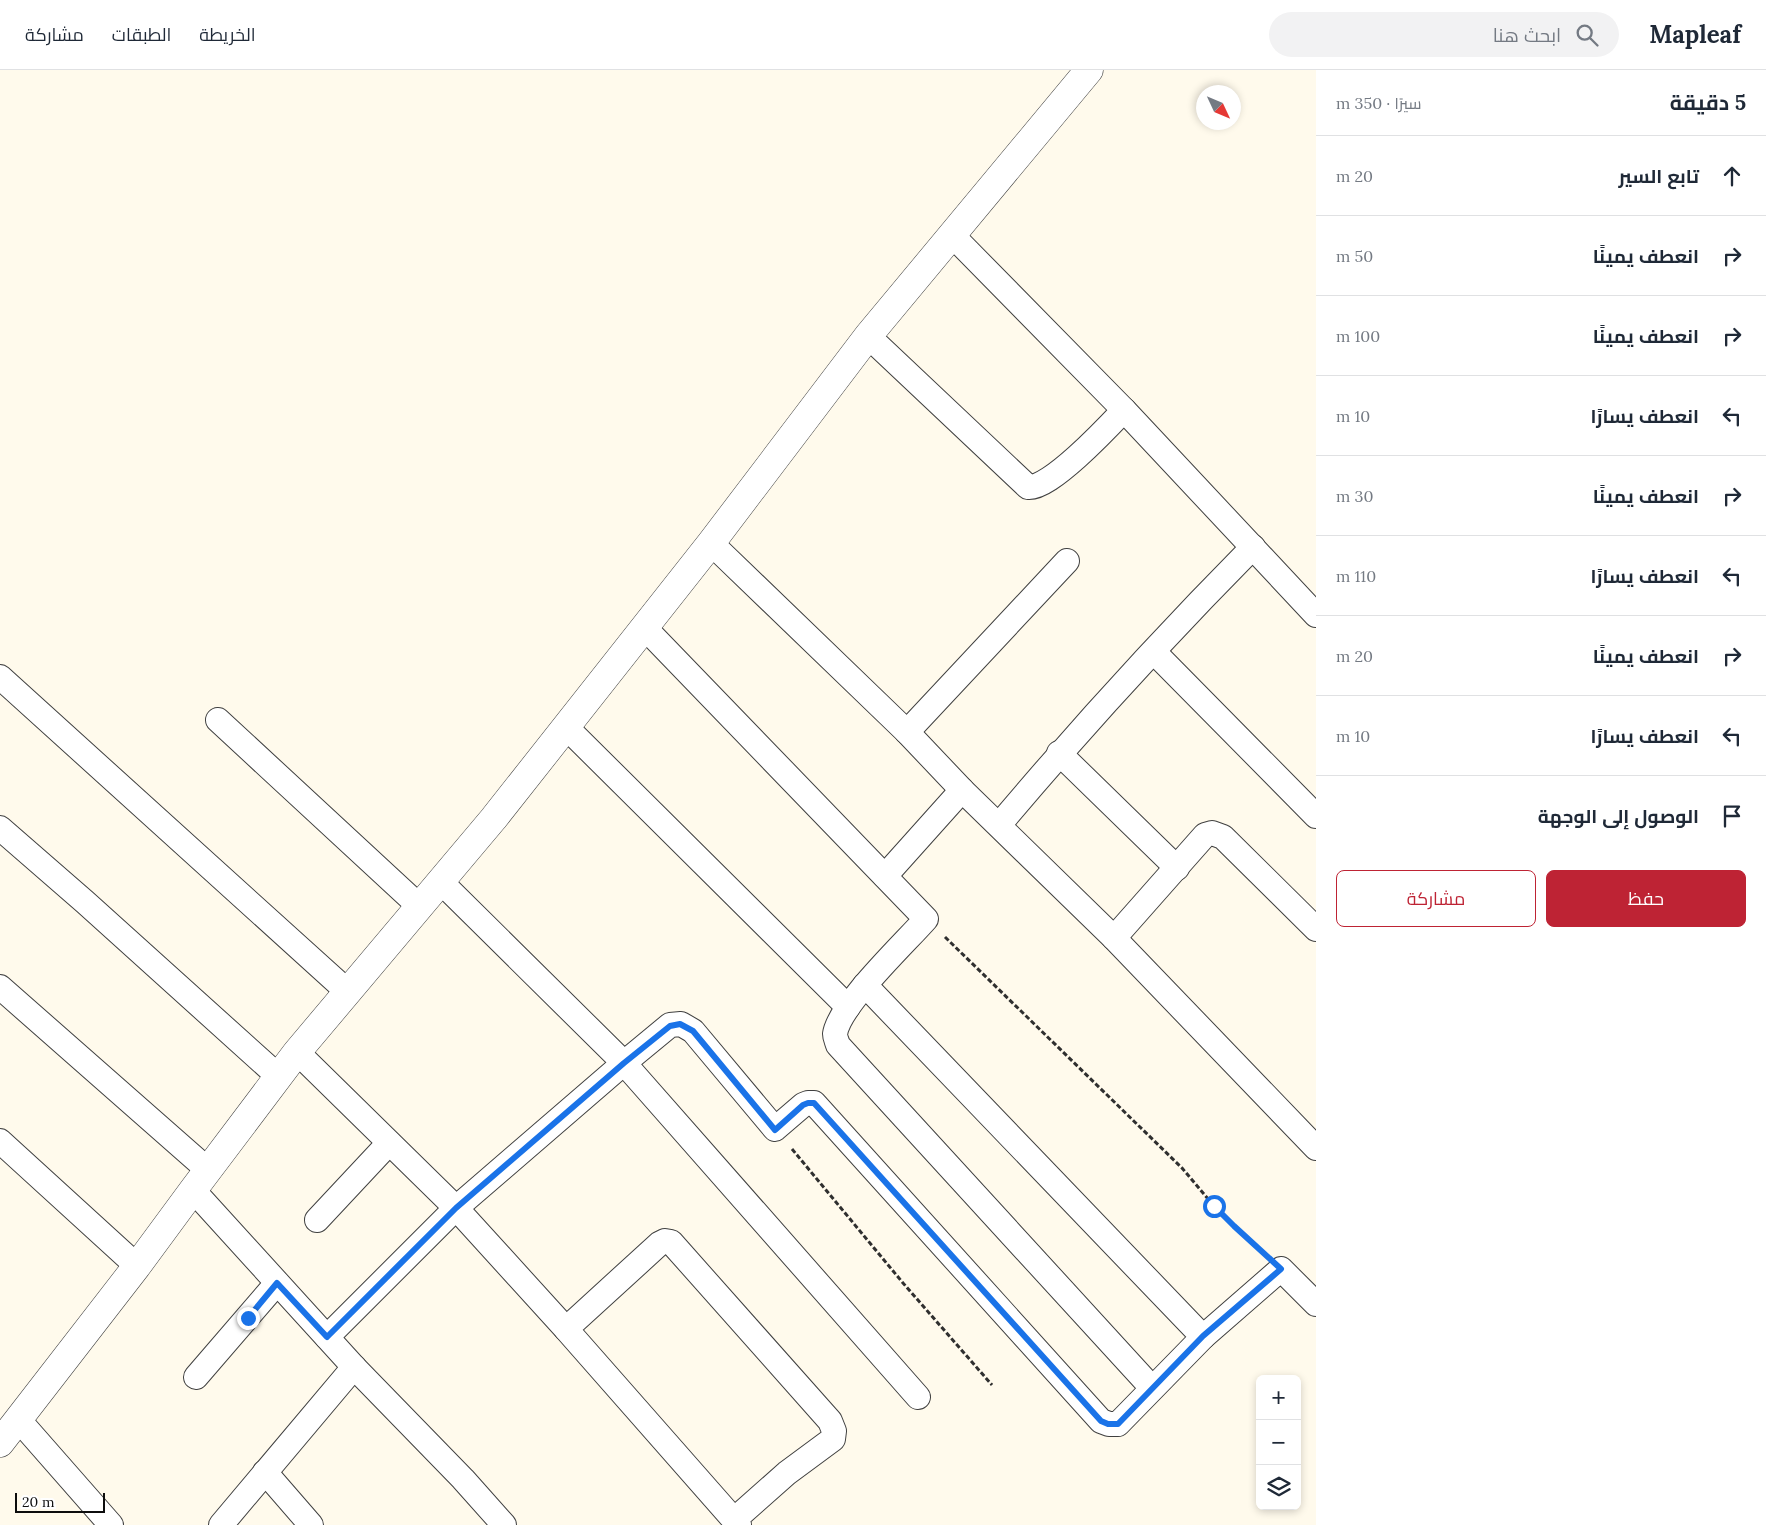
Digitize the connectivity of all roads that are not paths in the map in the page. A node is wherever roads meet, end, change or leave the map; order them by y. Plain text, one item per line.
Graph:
1 (1089, 70) edge
2 (952, 235) junction
3 (868, 336) junction
4 (1124, 410) junction
5 (712, 543) junction
6 (1253, 547) junction
7 (1067, 561) dead end
8 (1316, 615) edge
9 (645, 628) junction
10 (1154, 652) junction
11 (0, 677) edge
12 (218, 720) dead end
13 (566, 727) junction
14 (907, 732) junction
15 (1059, 754) junction
16 (962, 790) junction
17 (1316, 816) edge
18 (999, 825) junction
19 (0, 828) edge
20 (1178, 868) junction
21 (885, 876) junction
22 (440, 882) junction
23 (419, 906) junction
24 (1316, 928) edge
25 (1114, 938) junction
26 (865, 985) junction
27 (0, 987) edge
28 (348, 992) junction
29 (848, 1007) junction
30 (298, 1052) junction
31 (624, 1063) junction
32 (279, 1077) junction
33 (0, 1141) edge
34 (389, 1143) junction
35 (1316, 1148) edge
36 (200, 1180) junction
37 (456, 1208) junction
38 (318, 1220) dead end
39 (138, 1266) junction
40 (277, 1283) junction
41 (1316, 1304) edge
42 (566, 1330) junction
43 (1203, 1336) junction
44 (327, 1337) junction
45 (354, 1367) junction
46 (196, 1377) dead end
47 (1152, 1388) junction
48 (918, 1397) dead end
49 (18, 1419) junction
50 (0, 1442) edge
51 (265, 1472) junction
52 (736, 1523) edge
53 (111, 1525) edge
54 (221, 1525) edge
55 (311, 1525) edge
56 (504, 1525) edge

1 - 2 street
2 - 3 street
2 - 4 street
3 - 4 street
3 - 5 street
4 - 6 street
5 - 9 street
5 - 14 street
6 - 8 street
6 - 10 street
7 - 14 street
9 - 13 street
9 - 21 street
10 - 15 street
10 - 17 street
11 - 28 street
12 - 23 street
13 - 22 street
13 - 29 street
14 - 16 street
15 - 18 street
15 - 20 street
16 - 18 street
16 - 21 street
18 - 25 street
19 - 32 street
20 - 24 street
20 - 25 street
21 - 26 street
22 - 23 street
22 - 31 street
23 - 28 street
25 - 35 street
26 - 29 street
26 - 43 street
27 - 36 street
28 - 30 street
29 - 47 street
30 - 32 street
30 - 34 street
31 - 37 street
31 - 47 street
31 - 48 street
32 - 36 street
33 - 39 street
34 - 37 street
34 - 38 street
36 - 39 street
36 - 40 street
37 - 42 street
37 - 44 street
39 - 49 street
40 - 44 street
40 - 46 street
41 - 43 street
42 - 52 street
42 - 52 street
43 - 47 street
44 - 45 street
45 - 51 street
45 - 56 street
49 - 50 street
49 - 53 street
51 - 54 street
51 - 55 street

